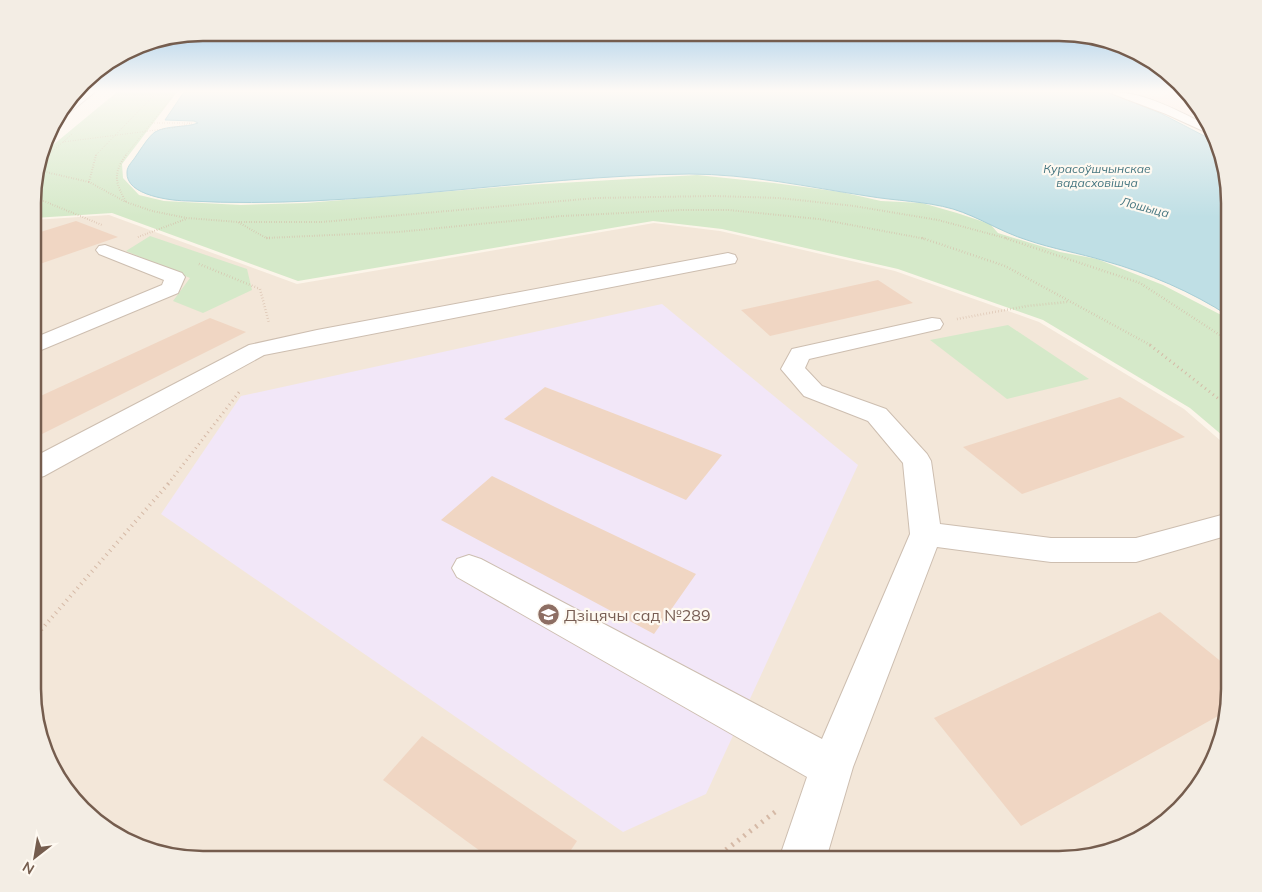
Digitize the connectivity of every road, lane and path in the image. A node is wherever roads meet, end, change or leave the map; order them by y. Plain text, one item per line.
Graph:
1 (116, 134) junction
2 (119, 134) edge
3 (141, 134) edge
4 (63, 142) dead end
5 (45, 172) edge
6 (89, 182) junction
7 (187, 218) dead end
8 (238, 222) dead end
9 (152, 232) dead end
10 (105, 250) dead end
11 (728, 259) dead end
12 (1068, 302) dead end
13 (932, 324) joint
14 (41, 328) edge
15 (1220, 335) edge
16 (57, 336) junction
17 (41, 343) edge
18 (276, 346) junction
19 (42, 465) edge
20 (1220, 527) edge
21 (926, 534) junction
22 (469, 568) dead end
23 (42, 629) edge
24 (832, 766) junction
25 (806, 851) edge

1 - 2 path
1 - 4 path
1 - 6 path
3 - 6 path
5 - 6 path
7 - 9 path
8 - 15 path
10 - 16 street
11 - 18 street
12 - 13 path
13 - 21 street
14 - 16 street
16 - 17 street
18 - 19 street
18 - 23 path
20 - 21 street
21 - 24 street
22 - 24 street
24 - 25 street

